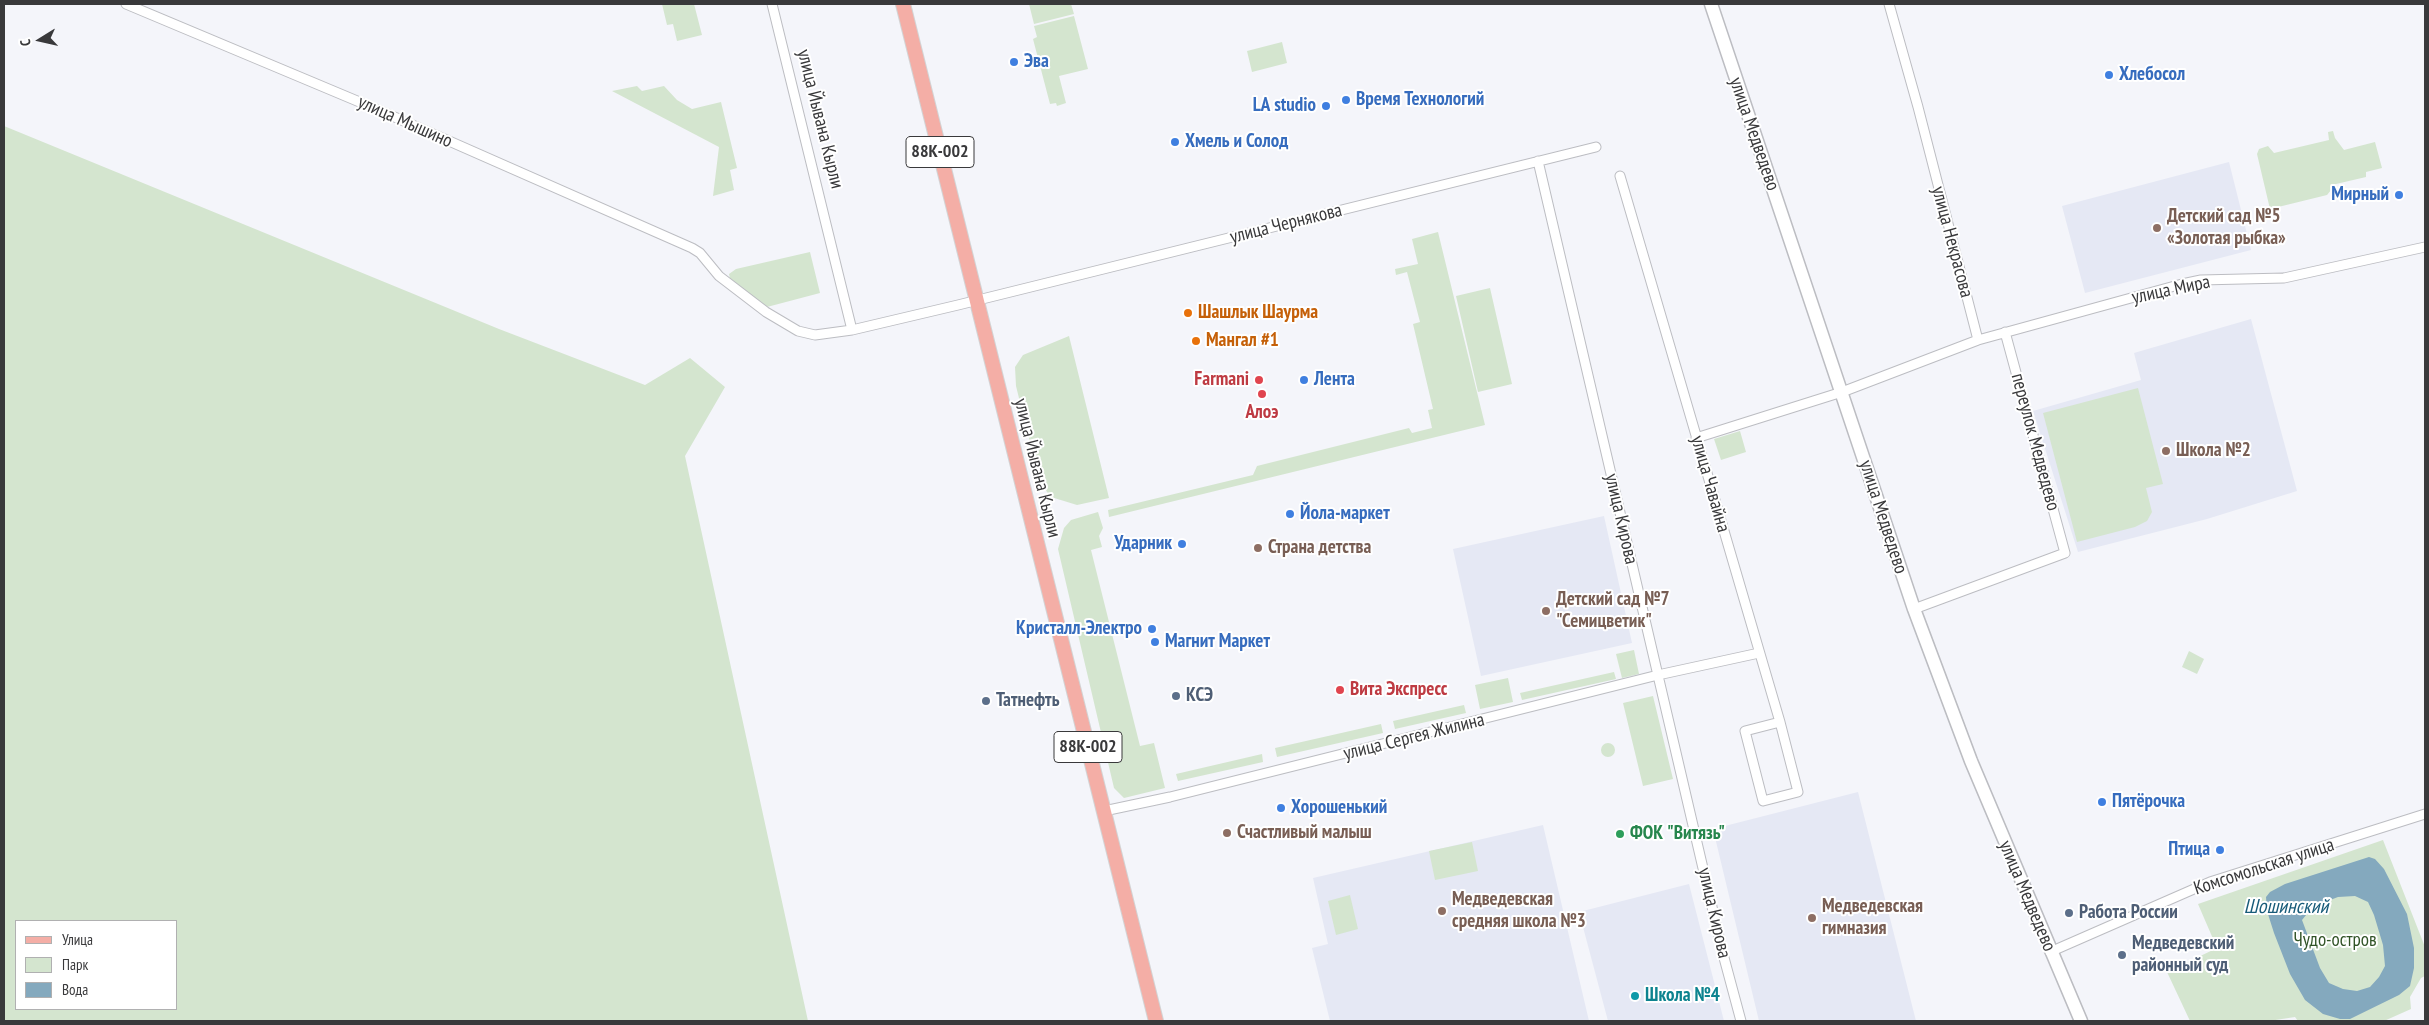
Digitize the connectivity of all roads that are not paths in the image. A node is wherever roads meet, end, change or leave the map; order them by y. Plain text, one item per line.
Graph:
1 (126, 4) edge
2 (772, 4) edge
3 (903, 4) edge
4 (1711, 4) edge
5 (1889, 4) edge
6 (1596, 147) dead end
7 (1538, 162) junction
8 (1620, 176) dead end
9 (2425, 247) edge
10 (976, 300) junction
11 (852, 330) junction
12 (2005, 332) junction
13 (1978, 340) junction
14 (1842, 392) junction
15 (1696, 438) junction
16 (1914, 610) junction
17 (1759, 653) junction
18 (1658, 676) junction
19 (1780, 722) junction
20 (1104, 811) junction
21 (2425, 814) edge
22 (2050, 952) junction
23 (1156, 1021) edge
24 (1741, 1021) edge
25 (2081, 1021) edge

1 - 11 street, улица Мышино
2 - 11 street, улица Йывана Кырли
3 - 10 main road, улица Йывана Кырли / 88К-002
4 - 14 street, улица Медведево
5 - 13 street, улица Некрасова
6 - 7 street, улица Чернякова
7 - 10 street, улица Чернякова
7 - 18 street, улица Кирова
8 - 15 street, улица Чавайна
9 - 12 street, улица Мира
10 - 11 street, улица Чернякова
10 - 20 main road, улица Йывана Кырли / 88К-002
12 - 13 street, улица Мира
12 - 16 street, переулок Медведево
13 - 14 street
14 - 15 street
14 - 16 street, улица Медведево
15 - 17 street, улица Чавайна
16 - 22 street, улица Медведево
17 - 18 street, улица Сергея Жилина
17 - 19 street, улица Чавайна
18 - 20 street, улица Сергея Жилина
18 - 24 street, улица Кирова
19 - 19 street, улица Чавайна
20 - 23 main road, улица Йывана Кырли / 88К-002
21 - 22 street, Комсомольская улица
22 - 25 street, улица Медведево

